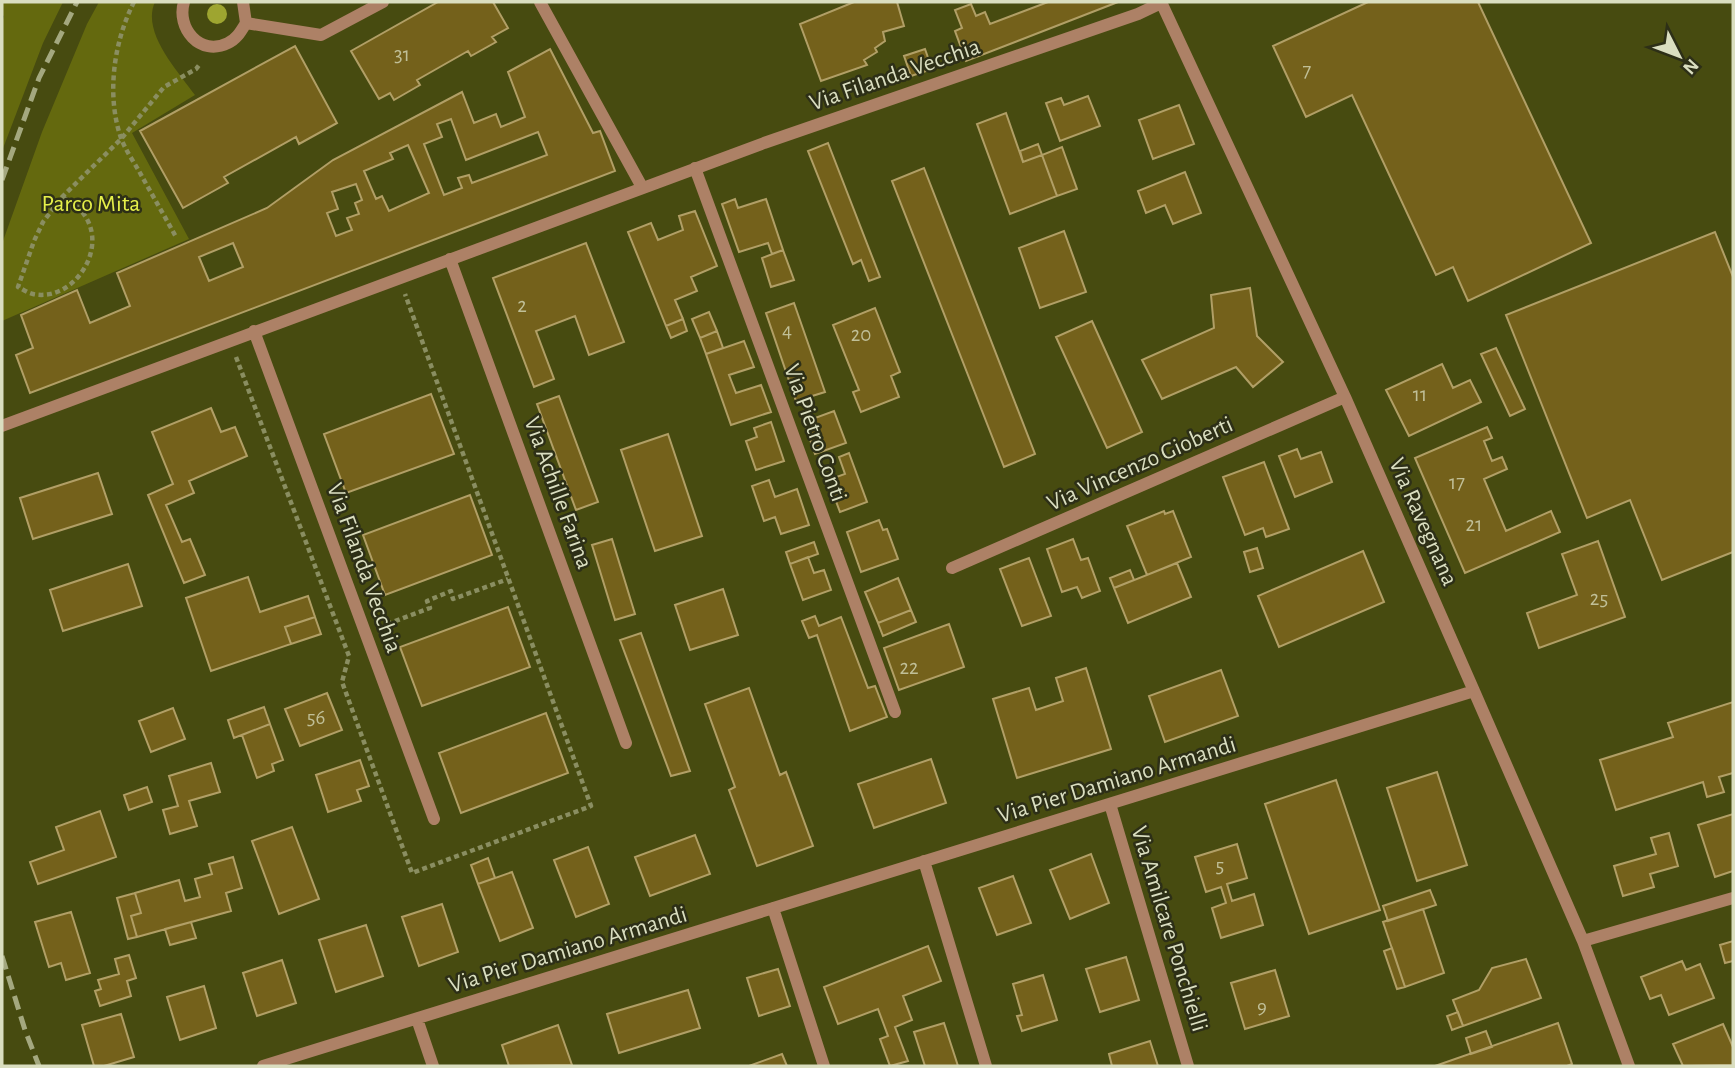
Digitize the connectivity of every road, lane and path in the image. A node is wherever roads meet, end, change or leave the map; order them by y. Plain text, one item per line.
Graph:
1 (134, 2) edge
2 (184, 2) edge
3 (243, 2) edge
4 (383, 2) edge
5 (540, 2) edge
6 (1161, 2) edge
7 (247, 23) junction
8 (213, 47) junction
9 (121, 139) junction
10 (695, 168) junction
11 (642, 187) junction
12 (62, 197) junction
13 (176, 237) dead end
14 (450, 259) junction
15 (399, 278) junction
16 (254, 331) junction
17 (230, 340) junction
18 (1345, 397) junction
19 (2, 426) edge
20 (952, 568) dead end
21 (508, 579) junction
22 (387, 624) dead end
23 (1474, 691) junction
24 (895, 712) dead end
25 (626, 743) dead end
26 (1110, 804) junction
27 (434, 819) dead end
28 (925, 861) junction
29 (1733, 898) edge
30 (773, 908) junction
31 (1583, 941) junction
32 (417, 1019) junction
33 (263, 1066) edge
34 (433, 1066) edge
35 (824, 1066) edge
36 (986, 1066) edge
37 (1188, 1066) edge
38 (1629, 1066) edge

1 - 9 path
2 - 8 street
3 - 7 street
4 - 7 street
5 - 11 street
6 - 10 street, Via Filanda Vecchia
6 - 18 street, Via Ravegnana
7 - 8 street
8 - 9 path
9 - 12 path
9 - 13 path
10 - 11 street, Via Filanda Vecchia
10 - 24 street, Via Pietro Conti
11 - 14 street, Via Filanda Vecchia
12 - 12 path
14 - 15 street, Via Filanda Vecchia
14 - 25 street, Via Achille Farina
15 - 16 street, Via Filanda Vecchia
15 - 21 path
16 - 17 street, Via Filanda Vecchia
16 - 27 street, Via Filanda Vecchia
17 - 19 street, Via Filanda Vecchia
17 - 21 path
18 - 20 street, Via Vincenzo Gioberti
18 - 23 street, Via Ravegnana
21 - 22 path
23 - 26 street, Via Pier Damiano Armandi
23 - 31 street, Via Ravegnana
26 - 28 street, Via Pier Damiano Armandi
26 - 37 street, Via Amilcare Ponchielli
28 - 30 street, Via Pier Damiano Armandi
28 - 36 street
29 - 31 street
30 - 32 street, Via Pier Damiano Armandi
30 - 35 street
31 - 38 street, Via Ravegnana
32 - 33 street, Via Pier Damiano Armandi
32 - 34 street

